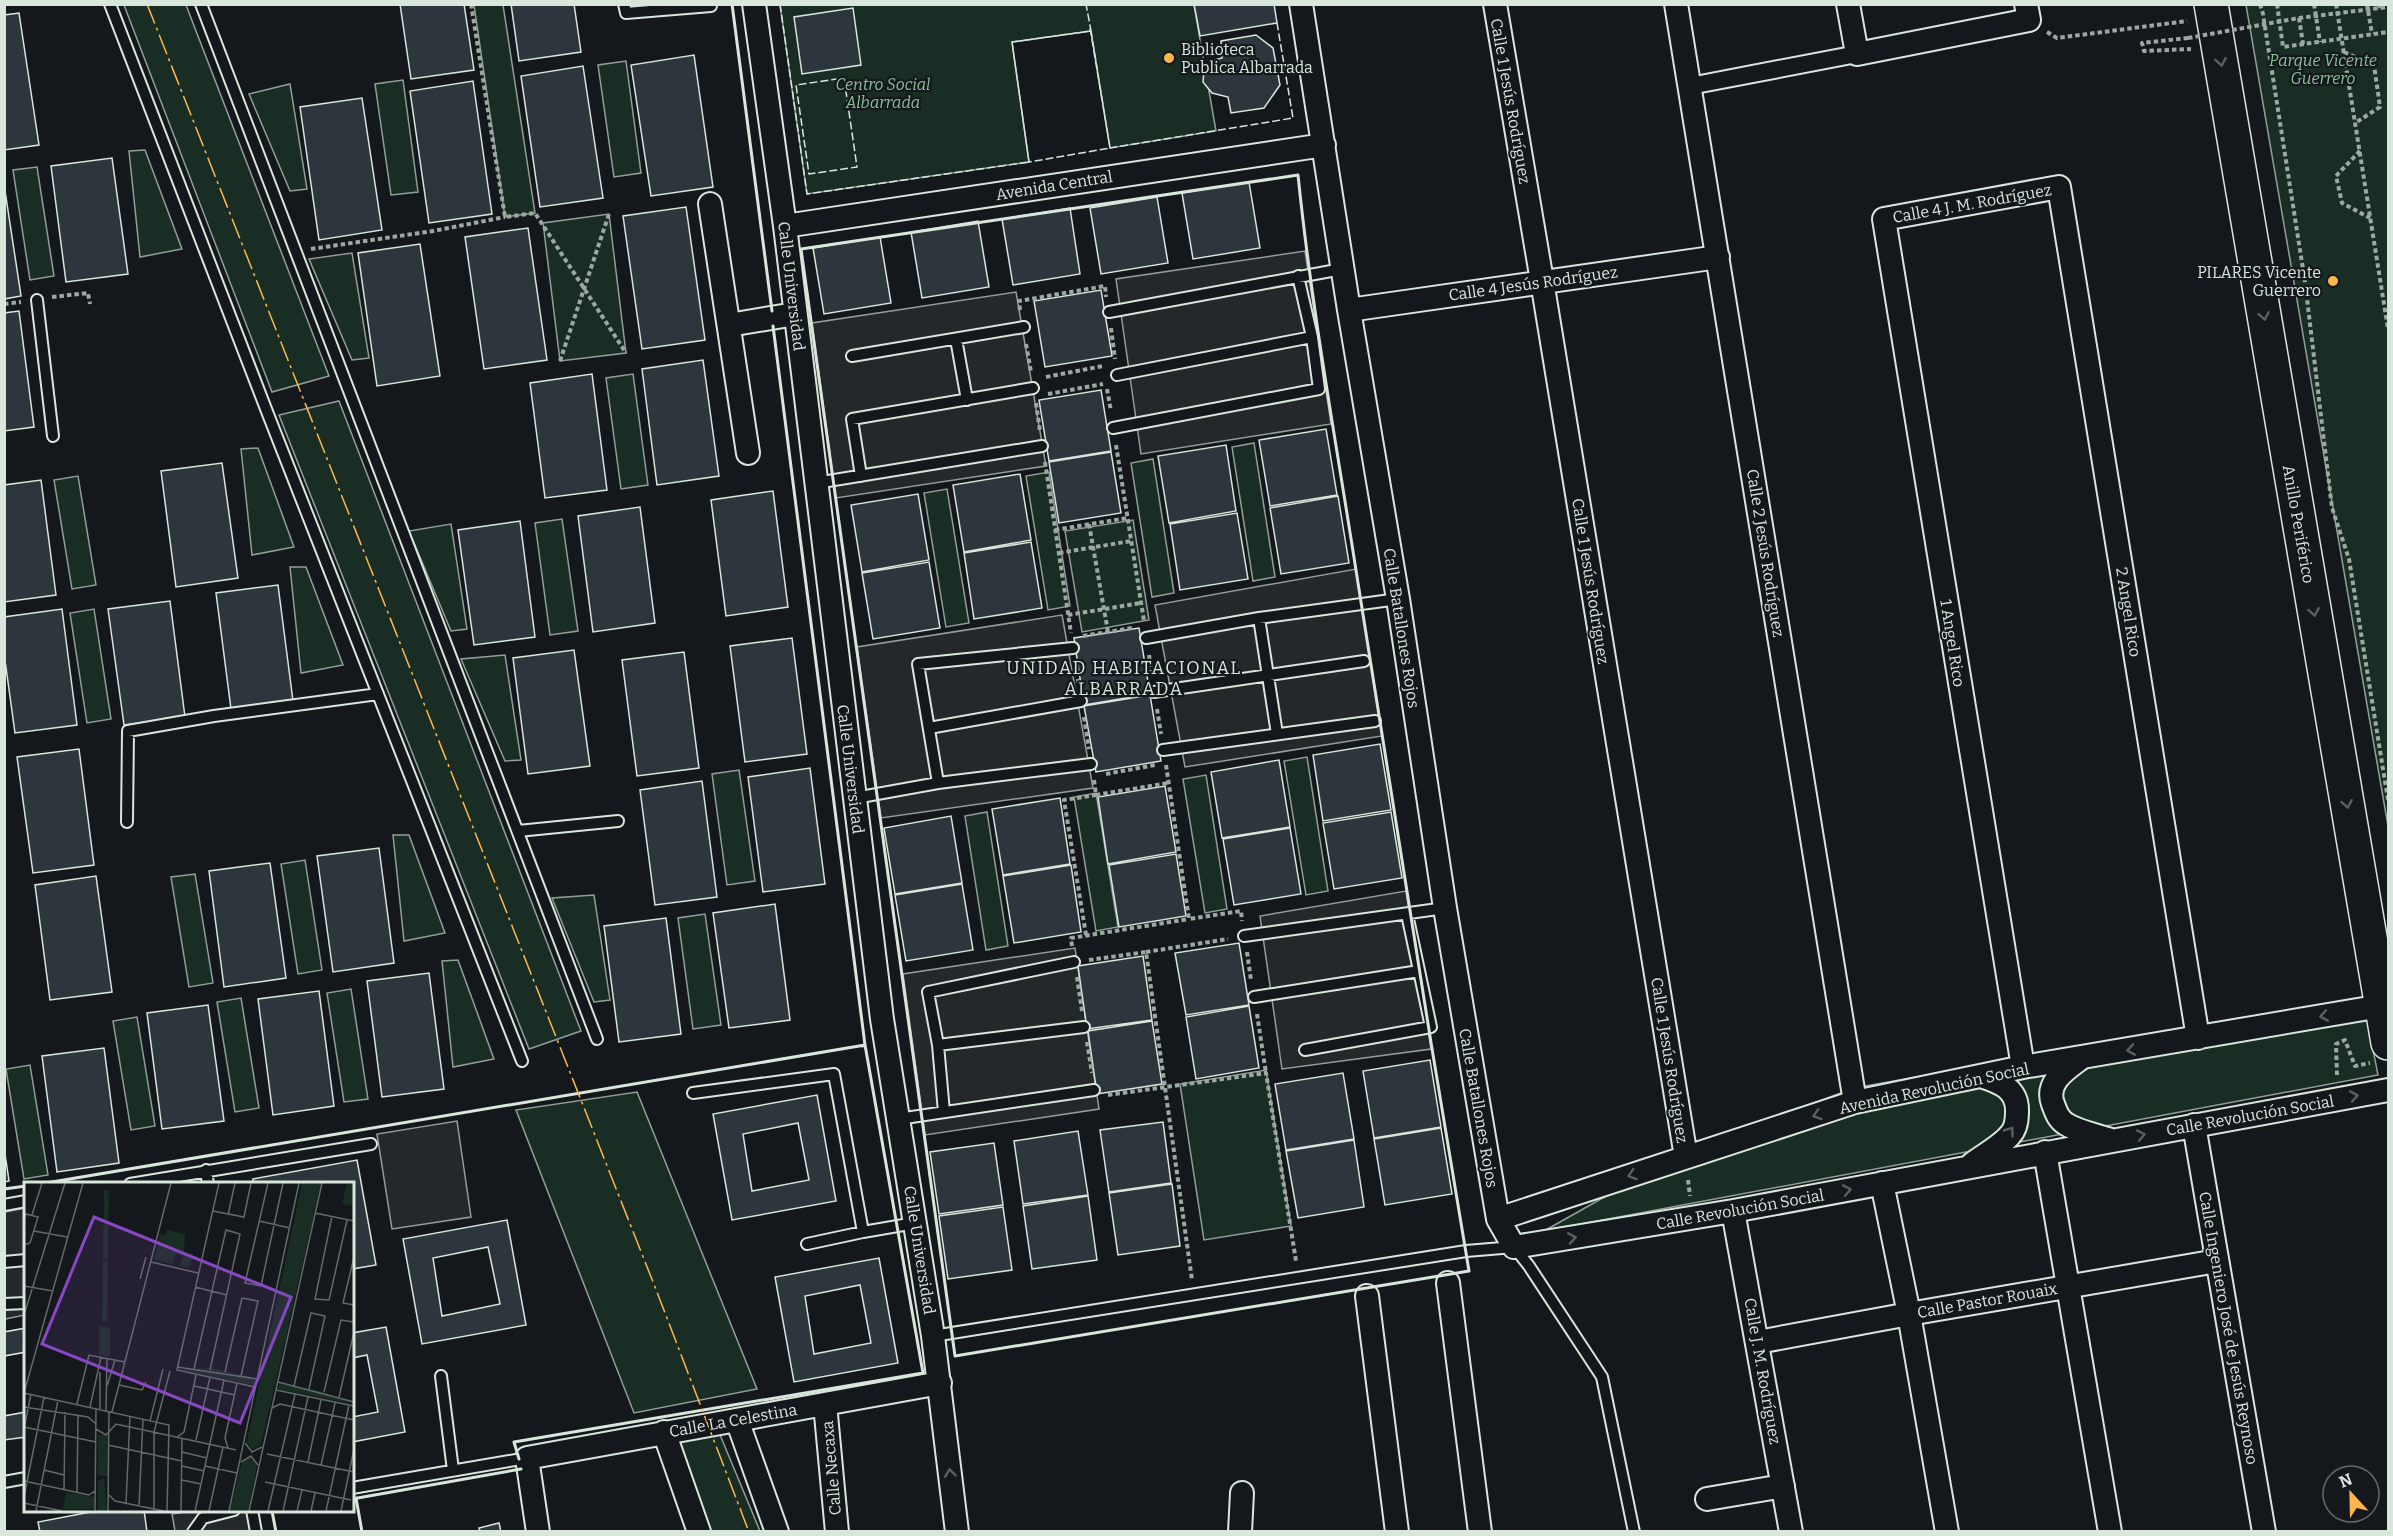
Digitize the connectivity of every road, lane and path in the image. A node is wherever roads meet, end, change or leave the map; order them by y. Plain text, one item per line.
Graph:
1 (110, 4) edge
2 (201, 4) edge
3 (471, 4) edge
4 (624, 4) edge
5 (754, 4) edge
6 (1301, 4) edge
7 (1495, 4) edge
8 (1676, 4) edge
9 (1848, 4) edge
10 (2260, 4) edge
11 (2277, 4) edge
12 (2314, 4) edge
13 (2336, 4) edge
14 (2367, 4) edge
15 (711, 6) dead end
16 (2380, 6) edge
17 (2388, 7) edge
18 (2212, 11) edge
19 (2028, 12) edge
20 (2299, 18) junction
21 (2388, 32) edge
22 (2372, 34) junction
23 (2342, 39) junction
24 (2320, 42) junction
25 (2303, 44) junction
26 (2187, 49) dead end
27 (2344, 52) junction
28 (1857, 54) junction
29 (1690, 86) junction
30 (2355, 123) junction
31 (1324, 144) junction
32 (2360, 151) junction
33 (2060, 187) joint
34 (710, 204) dead end
35 (609, 214) dead end
36 (505, 217) junction
37 (2371, 218) junction
38 (1884, 219) joint
39 (785, 226) junction
40 (296, 252) junction
41 (1718, 257) junction
42 (1342, 269) junction
43 (1298, 276) junction
44 (1542, 281) junction
45 (585, 289) junction
46 (37, 300) dead end
47 (1349, 310) junction
48 (1109, 312) junction
49 (795, 314) junction
50 (2387, 317) edge
51 (729, 325) junction
52 (1023, 327) junction
53 (2388, 329) edge
54 (1312, 337) junction
55 (956, 339) junction
56 (626, 352) dead end
57 (852, 356) dead end
58 (560, 361) dead end
59 (1117, 369) junction
60 (1033, 388) junction
61 (967, 400) junction
62 (1113, 428) junction
63 (53, 436) dead end
64 (1042, 446) junction
65 (748, 453) dead end
66 (861, 476) junction
67 (816, 483) junction
68 (1127, 518) junction
69 (1089, 524) junction
70 (1055, 530) junction
71 (1131, 541) junction
72 (1094, 547) junction
73 (1059, 553) junction
74 (1398, 599) junction
75 (1141, 603) junction
76 (1104, 609) junction
77 (1068, 615) junction
78 (1259, 618) junction
79 (1108, 632) junction
80 (1145, 632) junction
81 (1072, 643) junction
82 (1364, 661) dead end
83 (1268, 675) junction
84 (1154, 692) junction
85 (378, 694) junction
86 (1081, 701) junction
87 (1376, 721) dead end
88 (928, 728) junction
89 (1277, 734) junction
90 (1163, 750) junction
91 (1165, 764) junction
92 (1092, 770) junction
93 (938, 783) junction
94 (1168, 783) junction
95 (1096, 795) junction
96 (855, 798) junction
97 (2388, 800) edge
98 (618, 821) dead end
99 (127, 822) dead end
100 (518, 831) junction
101 (1445, 908) junction
102 (1407, 914) junction
103 (1189, 919) junction
104 (1086, 935) junction
105 (1244, 936) junction
106 (1146, 952) junction
107 (1074, 962) junction
108 (1419, 971) junction
109 (1254, 997) junction
110 (2381, 1006) junction
111 (1084, 1028) junction
112 (2198, 1038) junction
113 (597, 1039) dead end
114 (2388, 1043) edge
115 (938, 1045) junction
116 (1305, 1050) dead end
117 (2081, 1059) junction
118 (522, 1061) dead end
119 (2355, 1066) dead end
120 (2023, 1067) junction
121 (1266, 1073) junction
122 (2336, 1074) dead end
123 (1981, 1076) junction
124 (1165, 1087) junction
125 (1094, 1090) junction
126 (2388, 1090) edge
127 (693, 1093) dead end
128 (1855, 1102) junction
129 (944, 1112) junction
130 (898, 1119) junction
131 (2194, 1125) junction
132 (2112, 1140) junction
133 (372, 1144) dead end
134 (2045, 1152) junction
135 (1686, 1157) junction
136 (1966, 1168) junction
137 (206, 1170) junction
138 (141, 1182) edge
139 (208, 1182) edge
140 (1882, 1184) junction
141 (24, 1201) edge
142 (4, 1205) edge
143 (1733, 1211) junction
144 (1693, 1218) junction
145 (1498, 1219) junction
146 (915, 1223) junction
147 (863, 1232) junction
148 (807, 1244) dead end
149 (1514, 1247) junction
150 (24, 1260) edge
151 (2217, 1261) junction
152 (4, 1262) edge
153 (1299, 1278) junction
154 (1448, 1282) dead end
155 (2069, 1286) junction
156 (1194, 1295) junction
157 (1367, 1296) dead end
158 (24, 1302) edge
159 (4, 1304) edge
160 (1909, 1314) junction
161 (933, 1336) junction
162 (1758, 1342) junction
163 (441, 1376) dead end
164 (940, 1383) junction
165 (825, 1404) junction
166 (737, 1420) junction
167 (664, 1432) junction
168 (527, 1458) junction
169 (453, 1470) junction
170 (24, 1478) edge
171 (4, 1482) edge
172 (1783, 1486) junction
173 (354, 1488) edge
174 (1242, 1493) dead end
175 (1707, 1499) dead end
176 (226, 1512) edge
177 (252, 1512) edge
178 (193, 1532) edge
179 (256, 1532) edge
180 (538, 1532) edge
181 (699, 1532) edge
182 (777, 1532) edge
183 (837, 1532) edge
184 (957, 1532) edge
185 (1240, 1532) edge
186 (1397, 1532) edge
187 (1480, 1532) edge
188 (1634, 1532) edge
189 (1791, 1532) edge
190 (1947, 1532) edge
191 (2110, 1532) edge
192 (2264, 1532) edge

1 - 85 lane
2 - 40 lane
3 - 36 path
4 - 15 lane
5 - 39 street, Calle Universidad
6 - 31 street, Calle Batallones Rojos
7 - 44 street, Calle 1 Jesús Rodríguez
8 - 29 street, Calle 2 Jesús Rodríguez
9 - 28 street
10 - 97 path
11 - 25 path
12 - 24 path
13 - 23 path
14 - 22 path
16 - 17 path, bridge
16 - 20 path, bridge
18 - 19 path
18 -> 110 main road, Anillo Periférico
19 - 28 street
20 - 25 path
20 - 26 path, bridge
21 - 22 path
22 - 23 path
23 - 24 path
23 - 27 path
24 - 25 path
27 - 30 path
27 - 30 path
28 - 29 street
29 - 41 street, Calle 2 Jesús Rodríguez
30 - 32 path
31 - 39 street, Avenida Central
31 - 42 street, Calle Batallones Rojos
32 - 37 path
32 - 37 path
33 - 38 street, Calle 4 J. M. Rodríguez
33 - 112 street, 2 Angel Rico
34 - 51 street
35 - 45 path
36 - 40 path
36 - 45 path
37 - 50 path
38 - 120 street, 1 Angel Rico
39 - 49 street, Calle Universidad
40 - 100 lane
41 - 44 street, Calle 4 Jesús Rodríguez
41 - 128 street, Calle 2 Jesús Rodríguez
42 - 43 lane
42 - 47 street, Calle Batallones Rojos
43 - 48 lane
43 - 54 lane
44 - 47 street, Calle 4 Jesús Rodríguez
44 - 135 street, Calle 1 Jesús Rodríguez
45 - 56 path
45 - 58 path
46 - 63 lane
47 - 74 street, Calle Batallones Rojos
48 - 52 path
48 - 59 path
49 - 51 street
49 - 67 street, Calle Universidad
50 - 53 path
51 - 65 street
52 - 55 lane
52 - 60 path
54 - 59 lane
54 - 62 lane
55 - 57 lane
55 - 61 lane
59 - 60 path
60 - 61 lane
60 - 62 path
60 - 64 path
61 - 66 lane
62 - 68 path
64 - 66 lane
64 - 70 path
66 - 67 lane
67 - 96 street, Calle Universidad
68 - 69 path
68 - 71 path
69 - 70 path
69 - 72 path
70 - 73 path
71 - 72 path
71 - 75 path
72 - 73 path
72 - 76 path
73 - 77 path
74 - 78 lane
74 - 101 street, Calle Batallones Rojos
75 - 76 path
75 - 80 path
76 - 77 path
76 - 79 path
77 - 81 path
78 - 80 lane
78 - 83 lane
79 - 80 path
79 - 81 path
80 - 84 path
81 - 86 path
81 - 88 lane
82 - 83 lane
83 - 84 lane
83 - 89 lane
84 - 90 path
85 - 99 lane
85 - 118 lane
86 - 88 lane
86 - 92 path
87 - 89 lane
88 - 93 lane
89 - 90 lane
90 - 91 path
91 - 92 path
91 - 94 path
92 - 93 lane
92 - 95 path
93 - 96 lane
94 - 95 path
94 - 103 path
95 - 104 path
96 - 130 street, Calle Universidad
98 - 100 lane
100 - 113 lane
101 - 102 lane
101 - 145 street, Calle Batallones Rojos
102 - 105 lane
102 - 108 lane
103 - 104 path
103 - 105 path
104 - 107 path
105 - 106 path
105 - 109 path
106 - 107 path
106 - 124 path
107 - 111 path
107 - 115 lane
108 - 109 lane
108 - 116 lane
109 - 121 path
110 -> 112 street, Avenida Revolución Social
110 - 114 main road, Anillo Periférico
111 - 115 lane
111 - 125 path
112 -> 117 street, Avenida Revolución Social
115 - 129 lane
117 - 120 street, Avenida Revolución Social
117 - 132 street, Calle Revolución Social
119 - 122 path
120 - 123 street, Avenida Revolución Social
121 - 124 path
121 - 153 path
123 - 128 street, Avenida Revolución Social
136 -> 123 street, Calle Revolución Social
124 - 125 path
124 - 156 path
125 - 129 lane
131 -> 126 street, Calle Revolución Social
127 - 147 lane
128 -> 135 street, Avenida Revolución Social
129 - 130 lane
130 - 146 street, Calle Universidad
132 -> 131 street, Calle Revolución Social
131 - 151 street, Calle Ingeniero José de Jesús Reynoso
132 - 134 street, Calle Revolución Social
133 - 137 lane
134 - 136 street, Calle Revolución Social
134 - 155 street
135 - 144 path
135 -> 145 street, Avenida Revolución Social
136 - 140 street, Calle Revolución Social
137 - 138 lane
137 - 139 lane
143 -> 140 street, Calle Revolución Social
140 - 160 street
141 - 142 lane
143 - 144 street, Calle Revolución Social
143 - 162 street, Calle J. M. Rodríguez
149 -> 144 street, Calle Revolución Social
145 - 149 street, Calle Batallones Rojos
146 - 147 lane
146 - 161 street, Calle Universidad
147 - 148 lane
149 - 153 lane
149 - 188 lane
150 - 152 lane
151 - 155 street, Calle Pastor Rouaix
151 - 192 street, Calle Ingeniero José de Jesús Reynoso
153 - 156 lane
154 - 187 street
155 - 160 street, Calle Pastor Rouaix
155 - 191 street
156 - 161 lane
157 - 186 street
158 - 159 lane
160 - 162 street, Calle Pastor Rouaix
160 - 190 street
161 - 164 street, Calle Universidad
162 - 172 street, Calle J. M. Rodríguez
163 - 169 lane
164 - 165 street, Calle La Celestina
184 -> 164 street, Calle Universidad
165 - 166 street, Calle La Celestina
165 - 183 street, Calle Necaxa
166 - 167 street, Calle La Celestina
166 - 182 street
167 - 168 street, Calle La Celestina
167 - 181 street
168 - 169 lane
168 - 180 street
169 - 173 lane
170 - 171 lane
172 - 175 street
172 - 189 street, Calle J. M. Rodríguez
174 - 185 street
176 - 178 lane
177 - 179 lane

